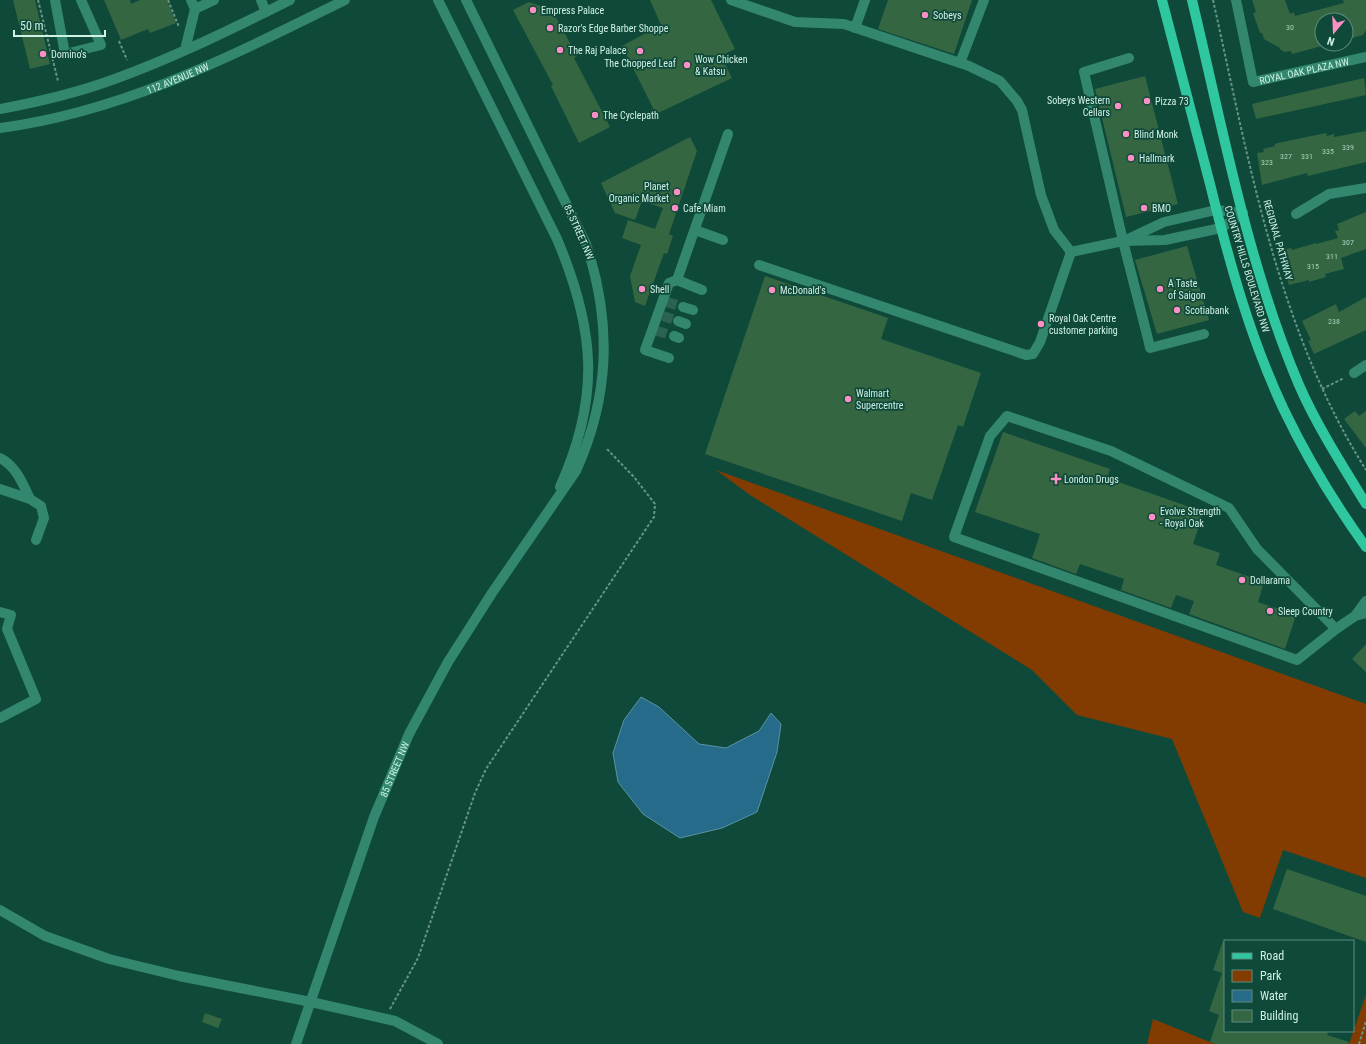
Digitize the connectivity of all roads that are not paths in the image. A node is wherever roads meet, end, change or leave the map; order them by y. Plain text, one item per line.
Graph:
1 (55, 0) edge
2 (81, 0) edge
3 (214, 0) edge
4 (261, 0) edge
5 (290, 0) edge
6 (345, 0) edge
7 (731, 0) edge
8 (865, 0) edge
9 (984, 0) edge
10 (1162, 0) edge
11 (1192, 0) edge
12 (1236, 0) edge
13 (437, 1) edge
14 (470, 3) edge
15 (193, 4) edge
16 (266, 12) junction
17 (855, 28) junction
18 (185, 50) junction
19 (1366, 56) edge
20 (1129, 58) dead end
21 (960, 62) junction
22 (0, 109) edge
23 (0, 128) edge
24 (728, 134) dead end
25 (1366, 188) edge
26 (1216, 210) junction
27 (1242, 213) junction
28 (1296, 214) dead end
29 (1221, 228) junction
30 (695, 230) junction
31 (723, 240) dead end
32 (1123, 241) junction
33 (1071, 252) junction
34 (759, 264) dead end
35 (677, 280) junction
36 (702, 290) dead end
37 (1204, 334) dead end
38 (670, 358) dead end
39 (1366, 365) edge
40 (1354, 373) road end
41 (0, 458) edge
42 (0, 489) edge
43 (30, 500) junction
44 (1366, 504) edge
45 (544, 519) junction
46 (36, 540) dead end
47 (1366, 547) edge
48 (1366, 601) edge
49 (0, 612) edge
50 (1366, 614) edge
51 (1355, 616) junction
52 (1336, 629) junction
53 (0, 718) edge
54 (0, 910) edge
55 (311, 1002) junction
56 (296, 1044) edge
57 (438, 1044) edge

1 - 2 street
3 - 15 street
4 - 16 street
5 - 16 street
6 - 23 street, 112 AVENUE NW
7 - 17 street
8 - 17 street
9 - 21 street
10 - 26 main road, COUNTRY HILLS BOULEVARD NW
11 - 27 main road, COUNTRY HILLS BOULEVARD NW
12 - 19 street, ROYAL OAK PLAZA NW
13 - 45 street, 85 STREET NW
14 - 45 street, 85 STREET NW
15 - 18 street
16 - 18 street
17 - 21 street
18 - 22 street
20 - 32 street
21 - 33 street
24 - 30 street
25 - 28 street
26 - 27 street
26 - 29 main road, COUNTRY HILLS BOULEVARD NW
26 - 32 street
27 - 29 street
27 - 44 main road, COUNTRY HILLS BOULEVARD NW
29 - 32 street
29 - 47 main road, COUNTRY HILLS BOULEVARD NW
30 - 31 street
30 - 35 street
32 - 33 street
32 - 37 street
33 - 34 street
35 - 36 street
35 - 38 street
39 - 40 street
41 - 43 street
42 - 43 street
43 - 46 street
45 - 55 street, 85 STREET NW
48 - 51 street
49 - 53 street
50 - 51 street
51 - 52 street
52 - 52 street
54 - 55 street
55 - 56 street, 85 STREET NW
55 - 57 street

